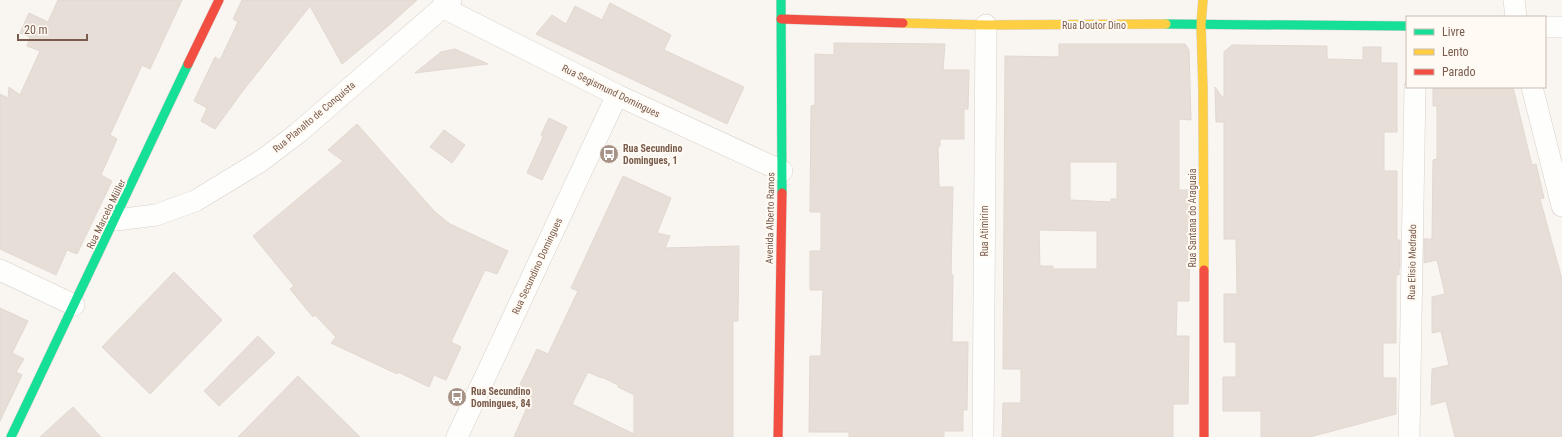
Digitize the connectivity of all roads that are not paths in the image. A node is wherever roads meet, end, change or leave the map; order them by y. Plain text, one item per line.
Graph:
1 (219, 0) edge
2 (781, 0) edge
3 (1203, 0) edge
4 (446, 4) edge
5 (781, 19) junction
6 (1201, 24) junction
7 (986, 26) junction
8 (1406, 26) edge
9 (1546, 27) edge
10 (1562, 27) edge
11 (1415, 88) edge
12 (1532, 88) edge
13 (617, 95) junction
14 (782, 171) junction
15 (1562, 206) edge
16 (116, 220) junction
17 (0, 270) edge
18 (74, 305) junction
19 (11, 437) edge
20 (457, 437) edge
21 (778, 437) edge
22 (983, 437) edge
23 (1204, 437) edge
24 (1409, 437) edge

1 - 16 street, Rua Marcelo Müller
2 - 5 street, Avenida Alberto Ramos
3 - 6 street, Rua Santana do Araguaia
4 - 13 street, Rua Segismund Domingues
4 - 16 street, Rua Planalto de Conquista
5 - 7 street, Rua Doutor Dino
5 - 14 street, Avenida Alberto Ramos
6 - 7 street, Rua Doutor Dino
6 - 8 street, Rua Doutor Dino
6 - 23 street, Rua Santana do Araguaia
7 - 22 street, Rua Atimirim
9 - 10 street
11 - 24 street, Rua Elisio Medrado
12 - 15 street
13 - 14 street, Rua Segismund Domingues
13 - 20 street, Rua Secundino Domingues
14 - 21 street, Avenida Alberto Ramos
16 - 18 street, Rua Marcelo Müller
17 - 18 street
18 - 19 street, Rua Marcelo Müller

